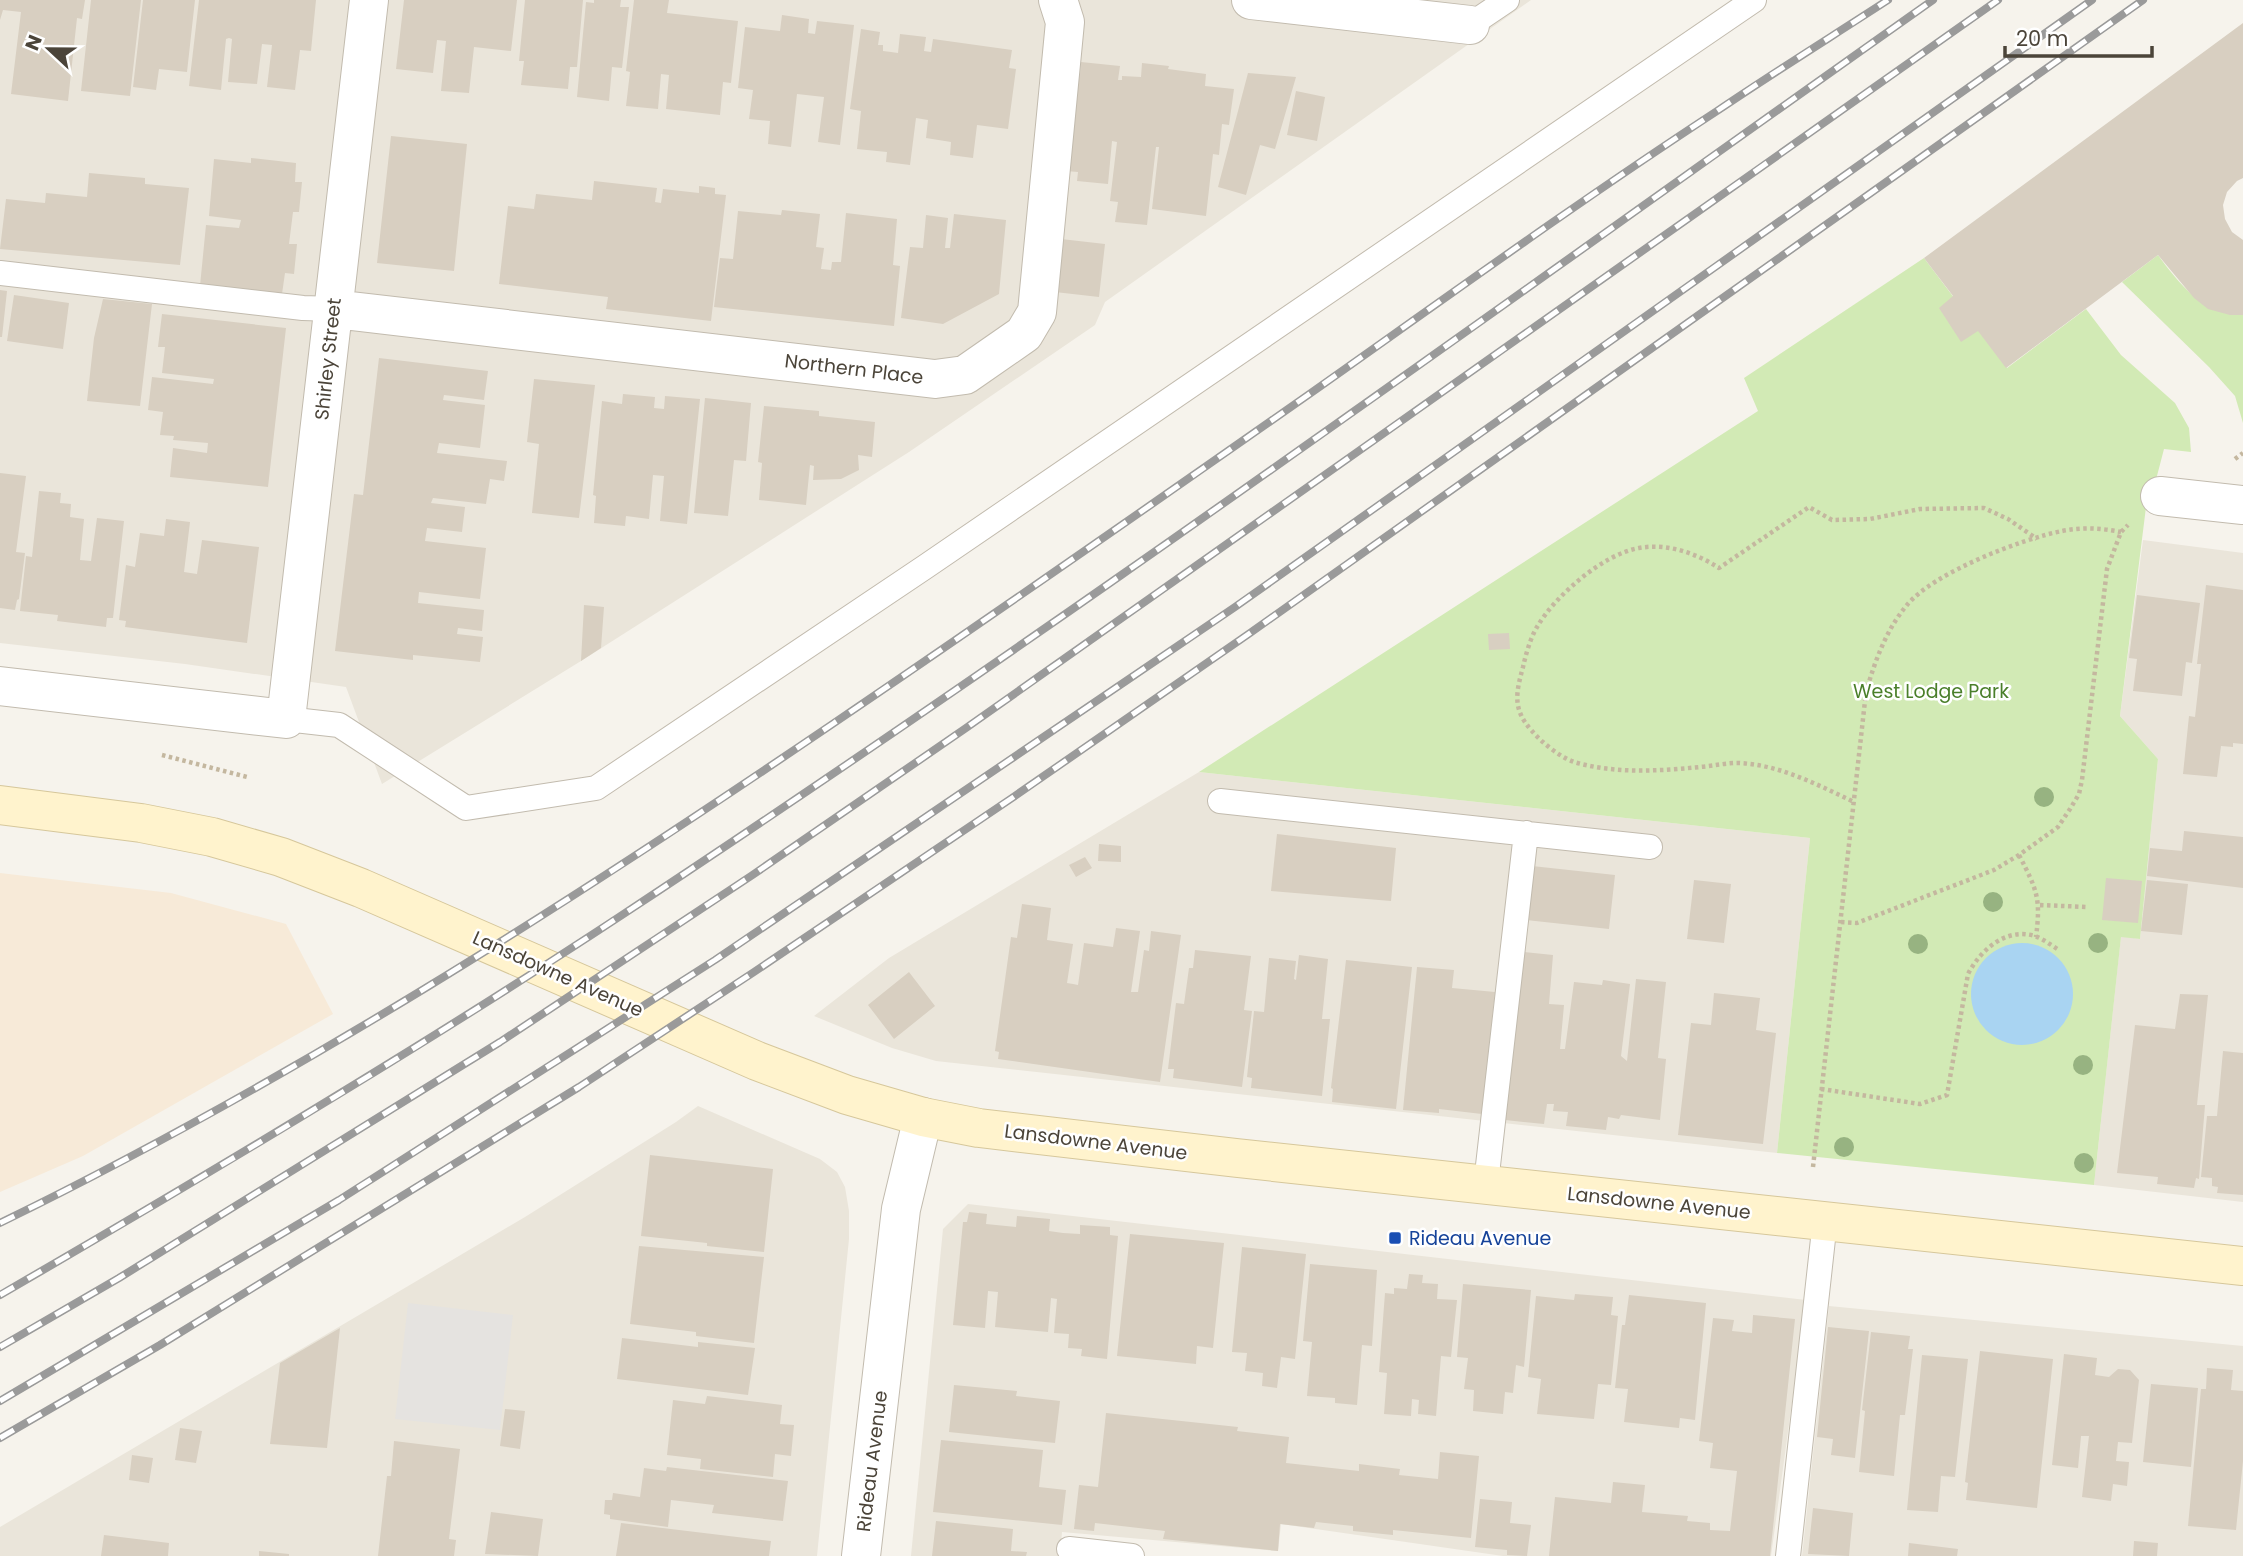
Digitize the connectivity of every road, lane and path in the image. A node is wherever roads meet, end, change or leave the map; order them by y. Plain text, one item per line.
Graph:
1 (369, 0) edge
2 (1058, 0) edge
3 (1251, 0) edge
4 (1507, 0) edge
5 (1754, 0) edge
6 (1469, 25) joint
7 (0, 273) edge
8 (334, 309) junction
9 (2160, 496) joint
10 (2243, 505) edge
11 (2121, 532) junction
12 (2036, 539) junction
13 (0, 686) edge
14 (286, 719) junction
15 (162, 755) dead end
16 (247, 777) dead end
17 (1220, 801) dead end
18 (1852, 801) junction
19 (0, 806) edge
20 (1526, 833) junction
21 (1650, 847) dead end
22 (2019, 855) junction
23 (2040, 905) junction
24 (2087, 907) dead end
25 (1841, 922) junction
26 (2036, 937) junction
27 (2059, 950) dead end
28 (1821, 1089) junction
29 (923, 1117) junction
30 (1813, 1167) dead end
31 (1486, 1183) junction
32 (1825, 1221) junction
33 (2243, 1265) edge
34 (1069, 1549) dead end
35 (861, 1556) edge
36 (1132, 1556) edge
37 (1788, 1556) edge

1 - 8 street, Shirley Street
2 - 8 street, Northern Place
3 - 6 street
4 - 6 lane
5 - 14 lane
7 - 8 lane
8 - 14 street, Shirley Street
9 - 10 street
9 - 11 path
11 - 12 path
11 - 22 path
12 - 18 path
12 - 18 path
13 - 14 street
15 - 16 path
17 - 20 lane
18 - 25 path
19 - 29 street, Lansdowne Avenue
20 - 21 lane
20 - 31 lane
22 - 23 path
22 - 25 path
23 - 24 path
23 - 26 path
25 - 28 path
26 - 27 path
26 - 28 path
28 - 30 path
29 - 31 street, Lansdowne Avenue
29 - 35 street, Rideau Avenue
31 - 32 street, Lansdowne Avenue
32 - 33 street, Lansdowne Avenue
32 - 37 lane
34 - 36 lane

